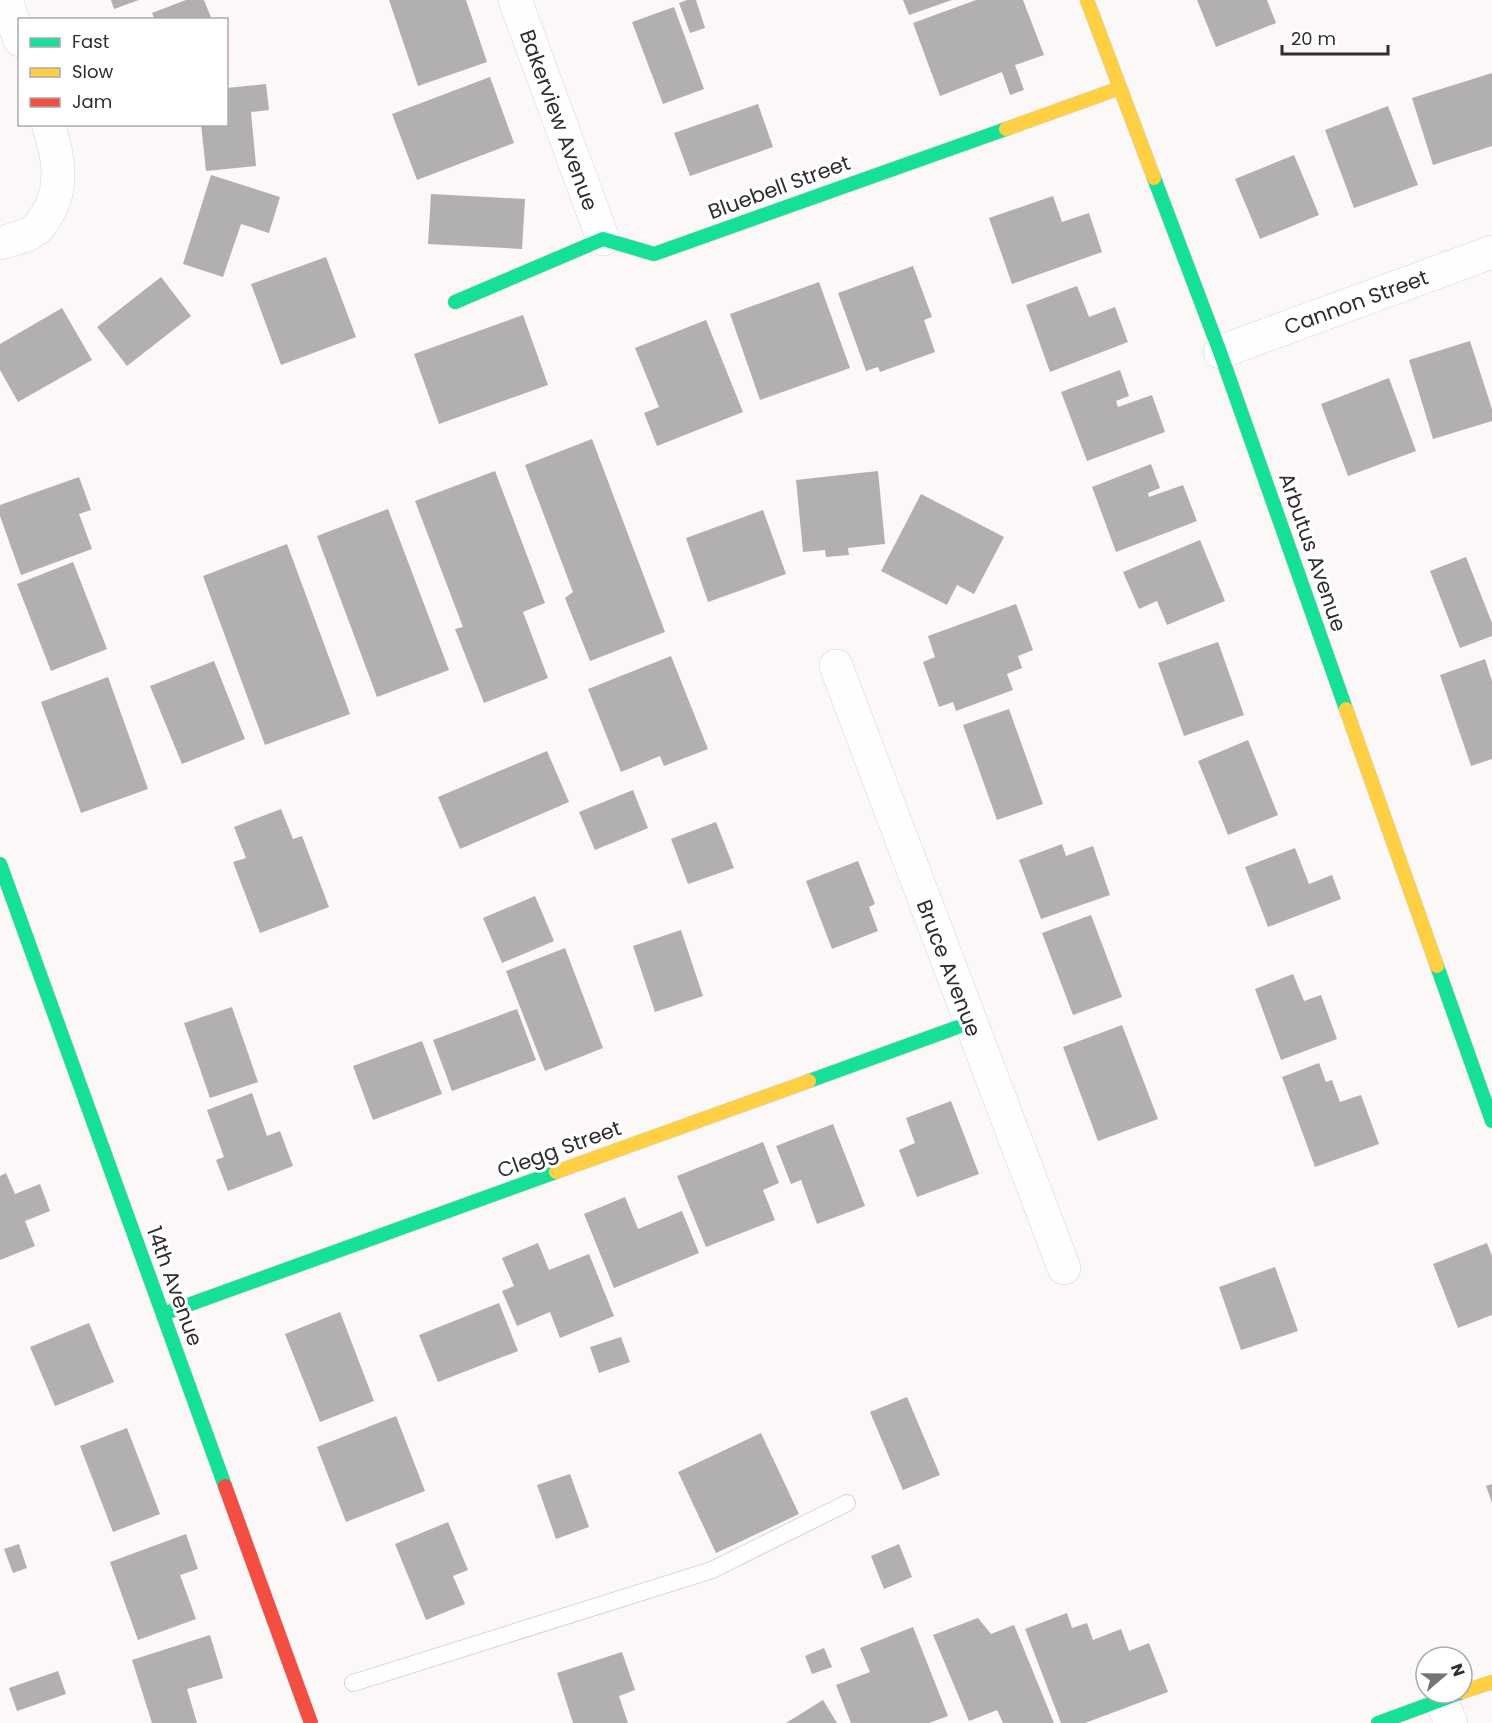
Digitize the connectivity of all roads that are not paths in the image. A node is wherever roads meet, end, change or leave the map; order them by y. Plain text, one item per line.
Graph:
1 (6, 0) edge
2 (515, 0) edge
3 (1087, 0) edge
4 (18, 34) edge
5 (1120, 88) junction
6 (49, 126) edge
7 (603, 239) junction
8 (0, 243) edge
9 (1492, 252) edge
10 (455, 302) dead end
11 (1220, 352) junction
12 (836, 666) dead end
13 (0, 864) edge
14 (969, 1023) junction
15 (1492, 1121) edge
16 (1064, 1268) dead end
17 (163, 1314) junction
18 (847, 1503) dead end
19 (1492, 1682) edge
20 (353, 1683) dead end
21 (1474, 1691) edge
22 (1443, 1705) edge
23 (311, 1723) edge
24 (1377, 1723) edge

1 - 4 street
2 - 7 street, Bakerview Avenue
3 - 5 street, Arbutus Avenue
5 - 7 street, Bluebell Street
5 - 11 street, Arbutus Avenue
6 - 8 street
7 - 10 street
9 - 11 street, Cannon Street
11 - 15 street, Arbutus Avenue
12 - 14 street, Bruce Avenue
13 - 17 street, 14th Avenue
14 - 16 street, Bruce Avenue
14 - 17 street, Clegg Street
17 - 23 street, 14th Avenue
18 - 20 lane
19 - 21 street
22 - 24 street

